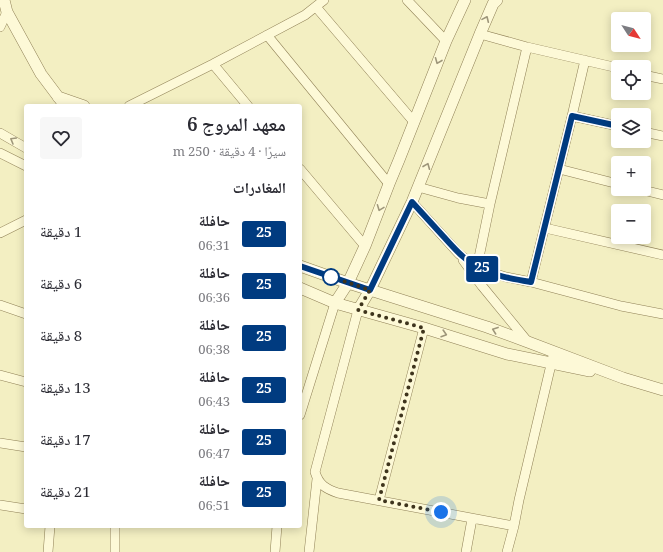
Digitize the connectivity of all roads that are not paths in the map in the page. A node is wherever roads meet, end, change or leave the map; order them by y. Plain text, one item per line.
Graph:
1 (4, 0) edge
2 (324, 0) edge
3 (407, 0) edge
4 (465, 0) edge
5 (497, 0) edge
6 (316, 7) junction
7 (7, 12) junction
8 (0, 28) edge
9 (480, 34) junction
10 (266, 35) junction
11 (446, 41) junction
12 (527, 47) junction
13 (585, 60) junction
14 (213, 64) junction
15 (611, 66) edge
16 (651, 76) edge
17 (663, 79) edge
18 (62, 102) edge
19 (73, 104) edge
20 (133, 104) edge
21 (246, 104) edge
22 (572, 116) junction
23 (414, 122) junction
24 (611, 124) edge
25 (0, 133) edge
26 (651, 133) edge
27 (663, 136) edge
28 (24, 147) edge
29 (0, 153) edge
30 (24, 165) edge
31 (559, 169) junction
32 (302, 171) edge
33 (611, 182) edge
34 (389, 184) junction
35 (418, 187) junction
36 (651, 192) edge
37 (663, 195) edge
38 (412, 202) junction
39 (490, 204) junction
40 (24, 221) edge
41 (545, 228) junction
42 (0, 233) edge
43 (366, 246) junction
44 (459, 254) junction
45 (663, 255) edge
46 (302, 267) edge
47 (477, 267) junction
48 (531, 282) junction
49 (348, 283) junction
50 (302, 289) edge
51 (370, 290) junction
52 (336, 303) junction
53 (0, 305) edge
54 (358, 310) junction
55 (24, 313) edge
56 (663, 314) edge
57 (424, 328) junction
58 (528, 342) junction
59 (554, 352) junction
60 (551, 363) junction
61 (0, 375) edge
62 (623, 378) junction
63 (24, 381) edge
64 (663, 390) edge
65 (302, 409) edge
66 (0, 442) edge
67 (24, 447) edge
68 (317, 479) junction
69 (379, 500) junction
70 (0, 505) edge
71 (24, 509) edge
72 (472, 518) junction
73 (514, 526) junction
74 (50, 528) edge
75 (115, 528) edge
76 (277, 528) edge
77 (48, 552) edge
78 (115, 552) edge
79 (275, 552) edge
80 (309, 552) edge
81 (466, 552) edge
82 (508, 552) edge

1 - 7 street
2 - 6 street
3 - 11 street
4 - 11 street
9 -> 5 street
6 - 10 street
6 - 23 street
7 - 8 street
7 - 18 street
9 - 12 street
35 -> 9 street
10 - 14 street
10 - 34 street
11 -> 23 street
12 - 13 street
12 - 39 street
13 - 15 street
13 - 22 street
14 - 20 street
14 - 21 street
16 - 17 street
18 - 19 street
22 - 24 street
22 - 31 street
23 - 34 street
28 -> 25 street
26 - 27 street
29 - 30 street
31 - 33 street
31 - 41 street
32 - 43 street
34 -> 43 street
35 - 38 street
35 - 39 street
36 - 37 street
38 - 44 street
38 - 51 street
39 - 47 street
40 - 42 street
41 - 45 street
41 - 48 street
43 - 49 street
44 - 47 street
44 - 58 street
46 - 49 street
47 - 48 street
48 - 56 street
49 - 51 street
49 - 52 street
50 - 52 street
51 - 54 street
58 -> 51 street
52 - 54 street
52 - 65 street
53 - 55 street
54 - 57 street
54 - 68 street
57 -> 60 street
57 - 69 street
58 - 59 street
59 - 60 street
59 - 62 street
60 - 62 street
60 - 73 street
61 - 63 street
62 - 64 street
66 - 67 street
68 - 69 street
68 - 80 street
69 - 72 street
70 - 71 street
72 - 73 street
72 - 81 street
73 - 82 street
74 - 77 street
75 - 78 street
76 - 79 street

